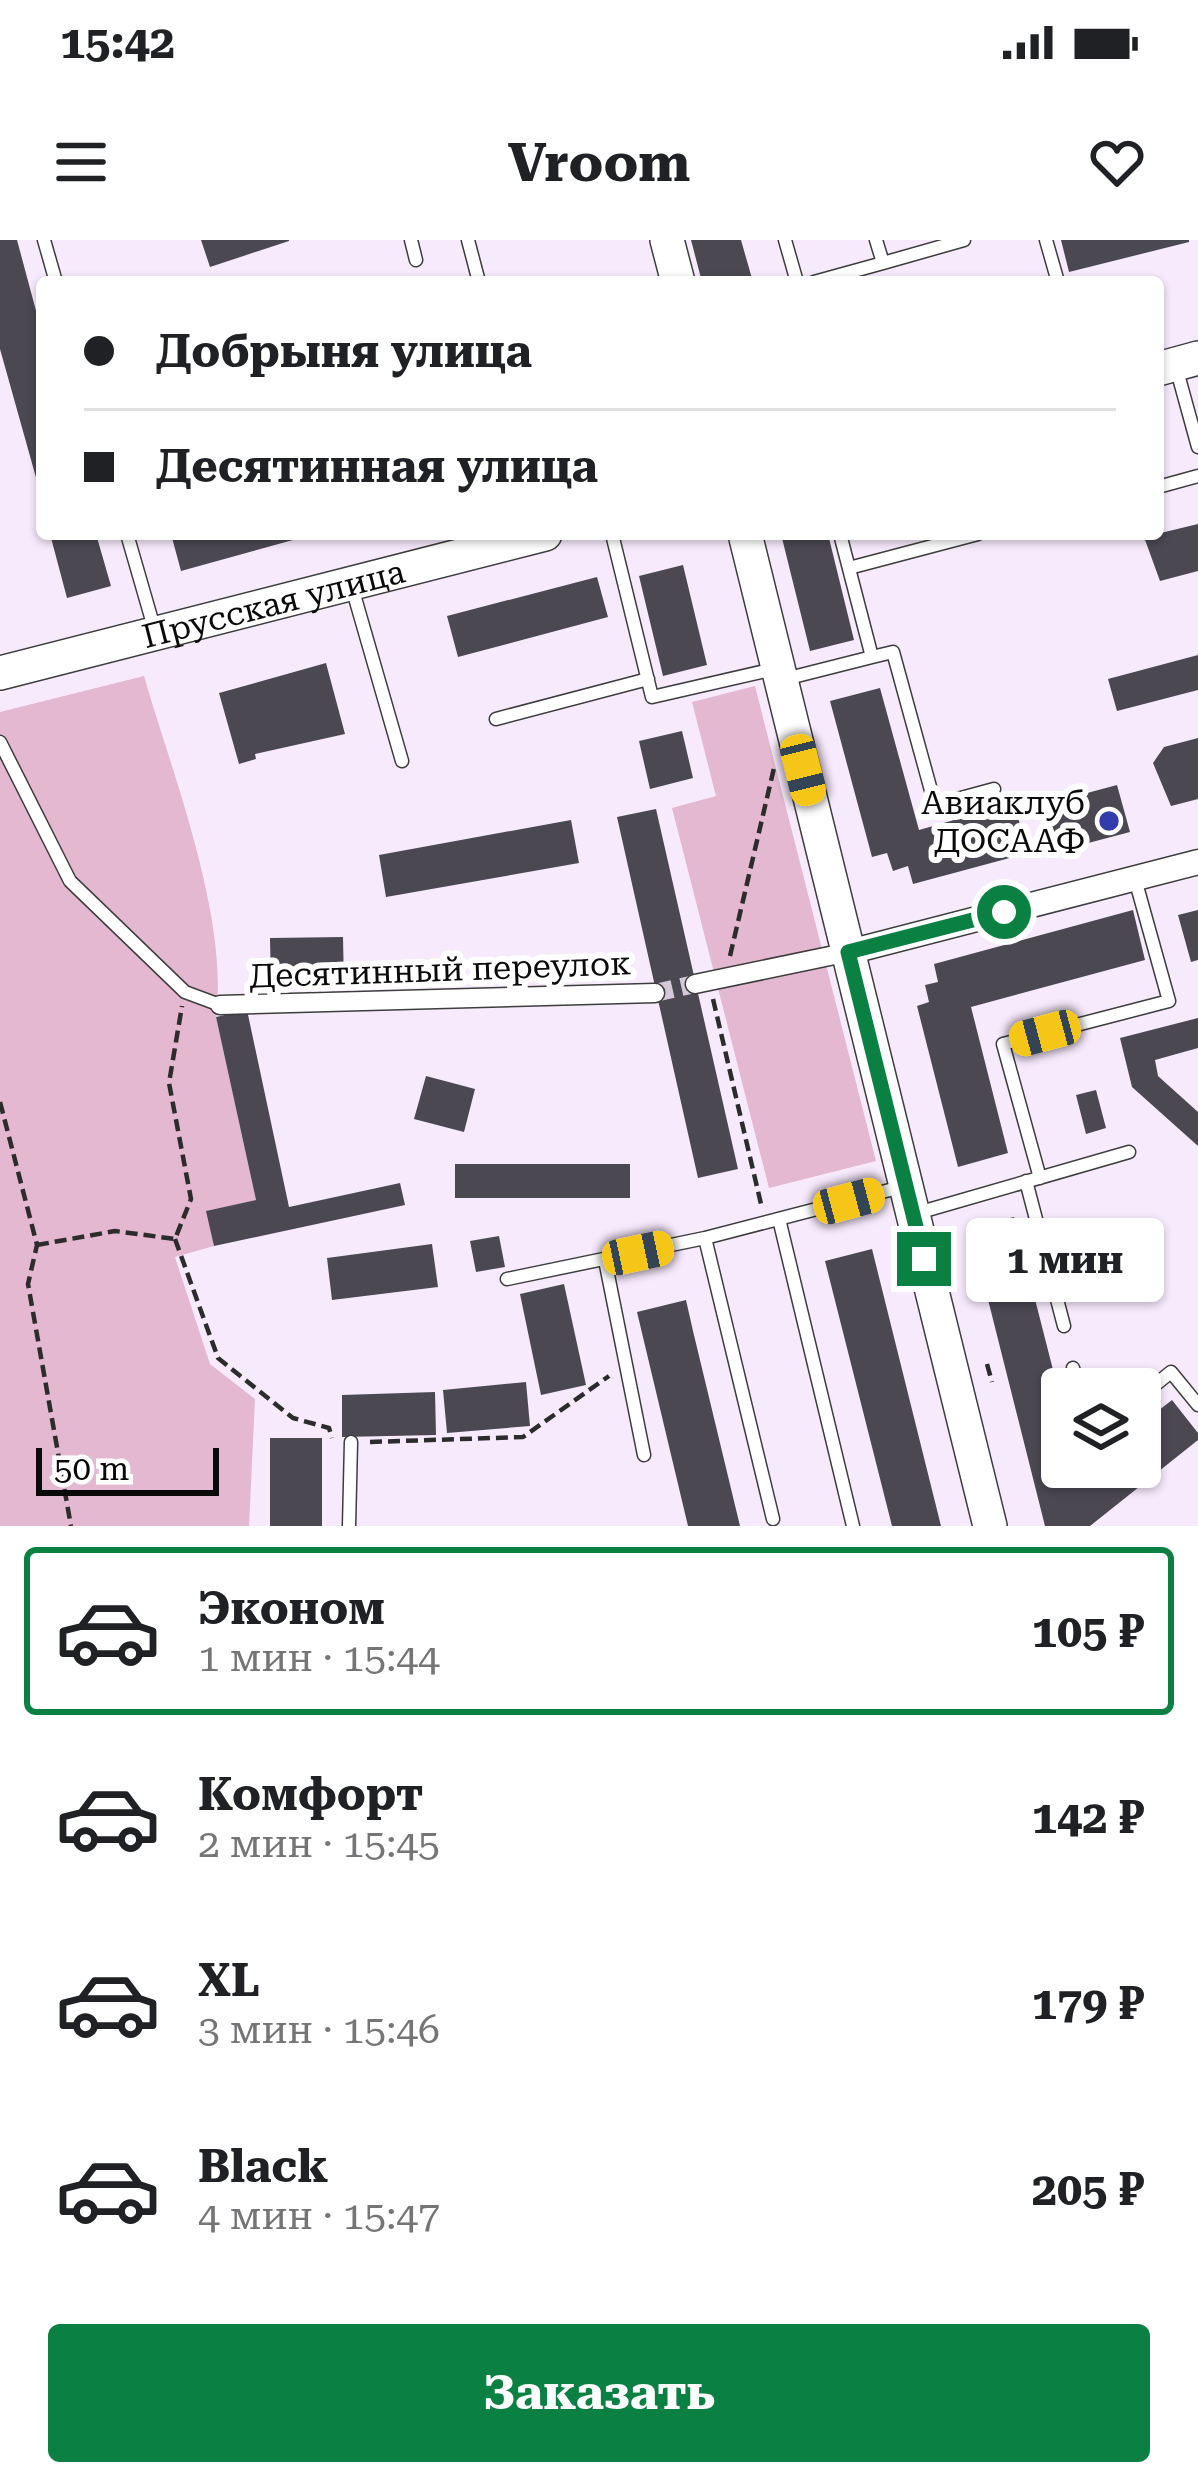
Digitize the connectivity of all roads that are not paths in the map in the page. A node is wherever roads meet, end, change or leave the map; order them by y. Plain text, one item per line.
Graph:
1 (44, 240) edge
2 (410, 240) edge
3 (467, 240) edge
4 (667, 240) edge
5 (785, 240) edge
6 (876, 240) edge
7 (964, 240) edge
8 (1046, 240) edge
9 (416, 260) dead end
10 (883, 262) junction
11 (54, 276) edge
12 (477, 276) edge
13 (676, 276) edge
14 (795, 276) edge
15 (835, 276) edge
16 (1056, 276) edge
17 (1177, 363) edge
18 (1198, 447) edge
19 (1198, 476) edge
20 (1164, 485) edge
21 (129, 540) edge
22 (521, 540) edge
23 (613, 540) edge
24 (746, 540) edge
25 (842, 540) edge
26 (955, 540) edge
27 (849, 568) junction
28 (350, 583) junction
29 (156, 633) junction
30 (872, 658) junction
31 (0, 673) edge
32 (779, 674) junction
33 (648, 679) junction
34 (496, 718) dead end
35 (0, 742) edge
36 (402, 761) dead end
37 (994, 789) dead end
38 (1198, 862) edge
39 (1135, 879) junction
40 (848, 952) junction
41 (709, 981) tunnel mouth
42 (656, 992) tunnel mouth
43 (220, 1005) joint
44 (1129, 1152) dead end
45 (1033, 1179) junction
46 (910, 1200) junction
47 (772, 1221) junction
48 (705, 1238) junction
49 (605, 1260) junction
50 (507, 1279) dead end
51 (1064, 1326) dead end
52 (1161, 1380) edge
53 (1198, 1406) edge
54 (351, 1442) road end
55 (644, 1456) dead end
56 (772, 1519) dead end
57 (349, 1526) edge
58 (853, 1526) edge
59 (990, 1526) edge

1 - 11 lane
2 - 9 lane
3 - 12 lane
4 - 13 street
5 - 14 lane
6 - 10 lane
7 - 10 lane
8 - 16 lane
10 - 15 lane
17 - 18 lane
19 - 20 lane
21 - 29 lane
22 - 28 street, Прусская улица
23 - 33 lane
24 - 32 street
25 - 27 lane
26 - 27 lane
27 - 30 lane
28 - 29 street, Прусская улица
28 - 36 lane
29 - 31 street, Прусская улица
30 - 32 lane
30 - 37 lane
32 - 33 lane
32 - 40 street
33 - 34 lane
35 - 43 lane, Десятинный переулок
38 - 39 street
39 - 40 street
39 - 45 lane
40 - 41 street
40 - 46 street
42 - 43 street, Десятинный переулок
44 - 45 lane
45 - 46 lane
45 - 51 lane
46 - 47 lane
46 - 59 street
47 - 48 lane
47 - 58 lane
48 - 49 lane
48 - 56 lane
49 - 50 lane
49 - 55 lane
52 - 53 lane
54 - 57 lane

